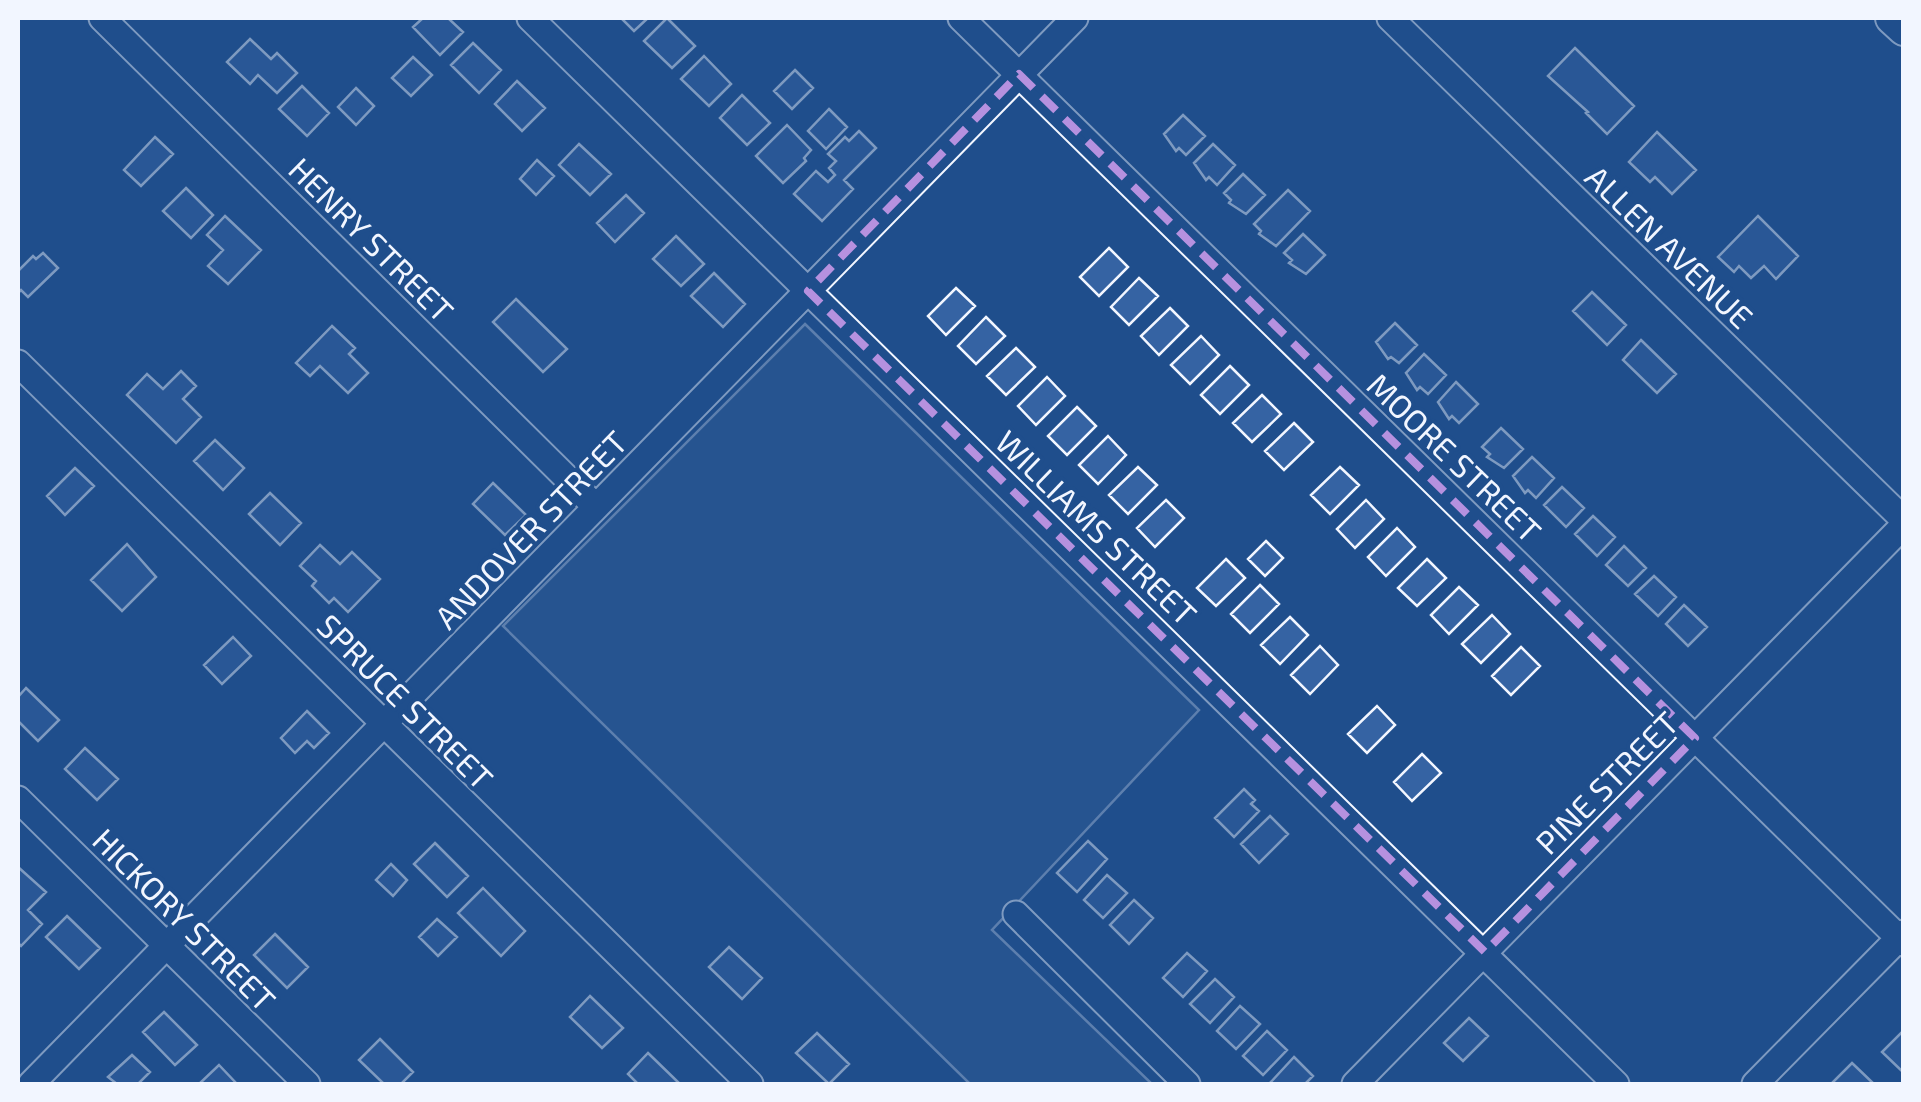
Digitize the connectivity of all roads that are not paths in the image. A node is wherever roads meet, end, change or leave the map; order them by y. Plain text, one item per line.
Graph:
1 (102, 18) edge
2 (530, 18) edge
3 (961, 18) edge
4 (1075, 18) edge
5 (1390, 18) edge
6 (1892, 18) edge
7 (1904, 29) edge
8 (1019, 74) junction
9 (808, 290) junction
10 (18, 364) edge
11 (596, 507) junction
12 (1904, 523) edge
13 (384, 724) junction
14 (1695, 738) junction
15 (18, 799) edge
16 (1016, 914) dead end
17 (1902, 938) edge
18 (167, 946) junction
19 (1484, 952) junction
20 (31, 1084) edge
21 (308, 1084) edge
22 (750, 1084) edge
23 (1187, 1084) edge
24 (1356, 1084) edge
25 (1616, 1084) edge
26 (1755, 1084) edge

1 - 11 street, HENRY STREET
2 - 9 street, WILLIAMS STREET
3 - 8 street, MOORE STREET
4 - 8 street, ANDOVER STREET
5 - 12 street, ALLEN AVENUE
6 - 7 main road
8 - 9 street, ANDOVER STREET
8 - 14 street, MOORE STREET
9 - 11 street, ANDOVER STREET
9 - 19 street, WILLIAMS STREET
10 - 13 street, SPRUCE STREET
11 - 13 street, ANDOVER STREET
12 - 14 street, PINE STREET
13 - 18 street, ANDOVER STREET
13 - 22 street, SPRUCE STREET
14 - 17 street, MOORE STREET
14 - 19 street, PINE STREET
15 - 18 street, HICKORY STREET
16 - 23 street
17 - 26 street
18 - 20 street, ANDOVER STREET
18 - 21 street, HICKORY STREET
19 - 24 street, PINE STREET
19 - 25 street, WILLIAMS STREET

